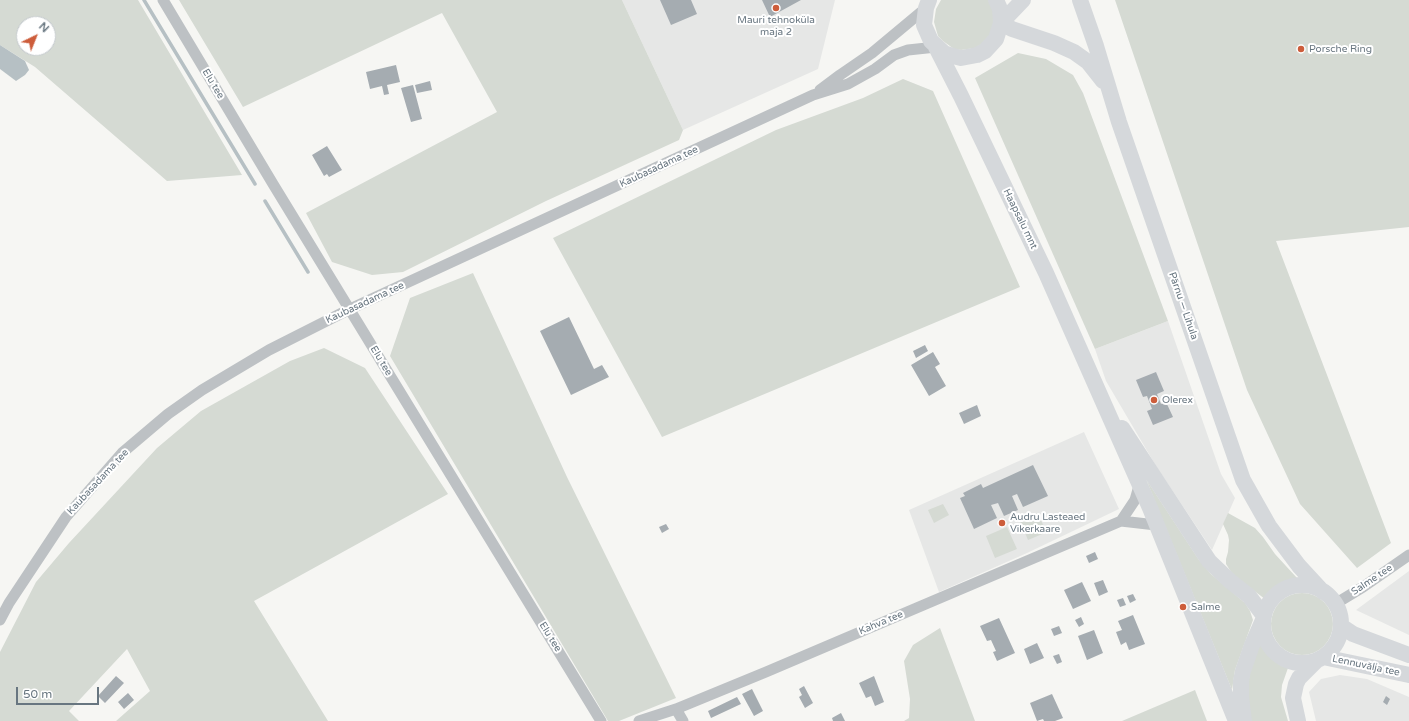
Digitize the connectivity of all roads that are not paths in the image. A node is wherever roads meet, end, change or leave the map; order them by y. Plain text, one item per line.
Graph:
1 (163, 0) edge
2 (996, 0) edge
3 (1023, 0) edge
4 (1080, 0) edge
5 (928, 2) edge
6 (1001, 22) junction
7 (936, 47) junction
8 (813, 95) junction
9 (1111, 95) junction
10 (350, 309) junction
11 (1099, 394) junction
12 (1140, 486) junction
13 (1121, 521) junction
14 (1156, 525) junction
15 (1409, 555) edge
16 (1324, 592) junction
17 (1335, 604) junction
18 (1264, 618) junction
19 (0, 620) edge
20 (1341, 626) junction
21 (1409, 655) edge
22 (1320, 658) junction
23 (1409, 675) edge
24 (676, 709) junction
25 (601, 721) edge
26 (639, 721) edge
27 (683, 721) edge
28 (1236, 721) edge
29 (1244, 721) edge
30 (1298, 721) edge

1 - 10 street, Elu tee
2 - 6 main road
3 - 6 main road
4 - 9 main road, Pärnu — Lihula
5 - 7 main road
5 - 8 street, Kaubasadama tee
6 - 7 main road
6 - 9 main road
7 - 8 street, Kaubasadama tee
7 - 11 main road, Haapsalu mnt
8 - 10 street, Kaubasadama tee
9 - 16 main road, Pärnu — Lihula
10 - 19 street, Kaubasadama tee
10 - 25 street, Elu tee
11 - 12 main road
11 - 18 main road
12 - 13 street
12 - 14 main road
13 - 14 street, Kahva tee
13 - 24 street, Kahva tee
14 - 28 main road
15 - 17 street, Salme tee
16 - 17 main road
16 - 18 main road
17 - 20 main road
18 - 22 main road
18 - 29 main road
20 - 21 main road, Lennuvälja tee
20 - 22 main road
22 - 23 main road, Lennuvälja tee
22 - 30 main road
24 - 26 street, Kahva tee
24 - 27 street

